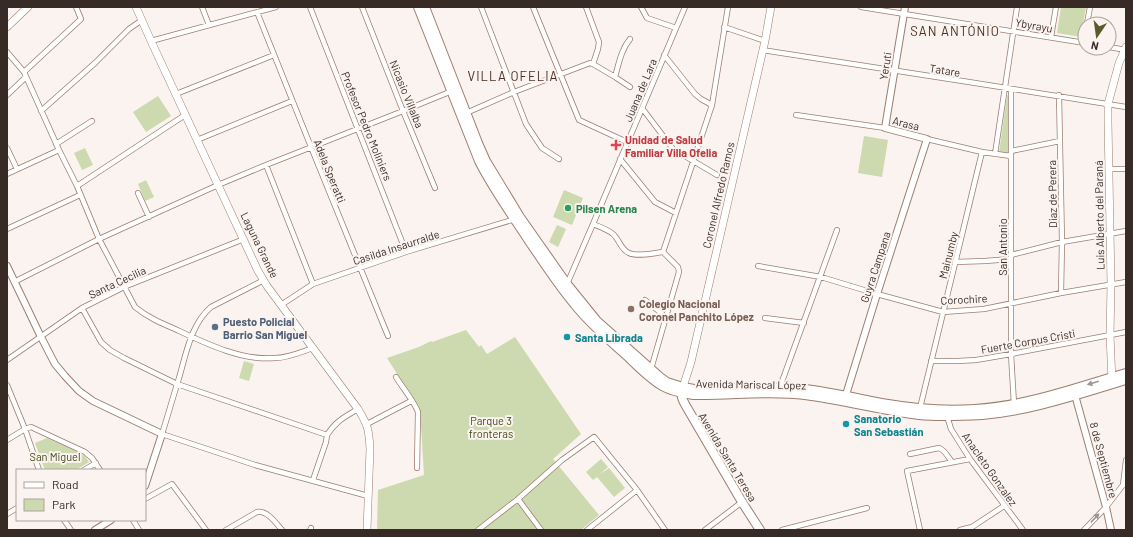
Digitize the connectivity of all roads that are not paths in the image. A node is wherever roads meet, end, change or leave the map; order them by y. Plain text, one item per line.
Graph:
1 (76, 7) edge
2 (136, 7) edge
3 (202, 7) edge
4 (276, 7) edge
5 (310, 7) edge
6 (362, 7) edge
7 (418, 7) edge
8 (425, 7) edge
9 (481, 7) edge
10 (533, 7) edge
11 (586, 7) edge
12 (641, 7) edge
13 (685, 7) edge
14 (728, 7) edge
15 (771, 7) edge
16 (861, 7) edge
17 (1017, 7) edge
18 (1056, 7) edge
19 (25, 8) edge
20 (904, 10) edge
21 (257, 12) junction
22 (142, 20) junction
23 (209, 25) junction
24 (7, 27) edge
25 (724, 27) junction
26 (676, 28) junction
27 (1014, 31) junction
28 (1051, 37) junction
29 (630, 39) dead end
30 (765, 41) junction
31 (151, 42) junction
32 (1077, 42) edge
33 (1126, 49) edge
34 (762, 50) junction
35 (7, 52) edge
36 (274, 55) junction
37 (664, 55) junction
38 (593, 64) junction
39 (894, 71) junction
40 (24, 72) junction
41 (561, 75) junction
42 (26, 77) junction
43 (615, 77) junction
44 (630, 87) dead end
45 (1005, 88) junction
46 (1011, 89) junction
47 (454, 90) junction
48 (514, 92) junction
49 (176, 94) junction
50 (7, 95) edge
51 (1059, 96) junction
52 (292, 101) junction
53 (1108, 104) junction
54 (712, 105) junction
55 (1126, 107) edge
56 (642, 108) junction
57 (41, 111) junction
58 (403, 111) junction
59 (464, 114) junction
60 (185, 115) junction
61 (796, 115) dead end
62 (92, 122) dead end
63 (358, 128) junction
64 (885, 128) junction
65 (928, 139) junction
66 (197, 140) junction
67 (1060, 141) junction
68 (627, 142) junction
69 (56, 144) junction
70 (311, 147) junction
71 (7, 148) edge
72 (59, 150) junction
73 (982, 152) junction
74 (995, 154) junction
75 (1011, 154) junction
76 (559, 159) dead end
77 (620, 159) junction
78 (694, 160) junction
79 (266, 165) junction
80 (16, 169) junction
81 (1109, 169) junction
82 (1126, 169) edge
83 (7, 174) edge
84 (717, 175) dead end
85 (218, 185) junction
86 (77, 186) junction
87 (435, 188) dead end
88 (138, 193) dead end
89 (80, 195) junction
90 (676, 213) junction
91 (149, 217) junction
92 (517, 218) junction
93 (593, 224) junction
94 (7, 229) edge
95 (837, 230) dead end
96 (1126, 232) edge
97 (1110, 234) junction
98 (100, 239) junction
99 (244, 239) junction
100 (1062, 242) junction
101 (406, 252) junction
102 (663, 252) junction
103 (1011, 257) junction
104 (955, 262) junction
105 (7, 266) edge
106 (758, 266) dead end
107 (360, 268) junction
108 (821, 277) junction
109 (264, 280) junction
110 (14, 282) junction
111 (1126, 282) edge
112 (313, 284) junction
113 (1111, 285) junction
114 (124, 287) junction
115 (565, 287) junction
116 (1061, 293) junction
117 (877, 294) junction
118 (645, 300) dead end
119 (1012, 303) junction
120 (281, 305) junction
121 (82, 308) junction
122 (943, 312) junction
123 (666, 317) junction
124 (765, 318) dead end
125 (804, 323) junction
126 (1126, 332) edge
127 (1110, 335) junction
128 (388, 336) dead end
129 (41, 337) junction
130 (192, 337) junction
131 (313, 348) junction
132 (1011, 354) junction
133 (7, 360) edge
134 (931, 360) junction
135 (651, 369) junction
136 (1126, 373) edge
137 (396, 377) dead end
138 (1126, 380) edge
139 (1112, 381) junction
140 (177, 384) junction
141 (7, 385) edge
142 (780, 387) junction
143 (682, 390) junction
144 (1075, 395) junction
145 (844, 399) junction
146 (411, 401) junction
147 (1014, 404) junction
148 (920, 408) junction
149 (358, 409) junction
150 (946, 413) junction
151 (367, 424) junction
152 (25, 428) junction
153 (162, 434) junction
154 (327, 435) junction
155 (7, 440) edge
156 (910, 454) dead end
157 (970, 459) junction
158 (1126, 460) edge
159 (952, 462) junction
160 (96, 463) junction
161 (417, 468) dead end
162 (39, 469) edge
163 (86, 469) edge
164 (99, 469) edge
165 (313, 480) junction
166 (146, 483) edge
167 (1124, 484) edge
168 (637, 490) junction
169 (368, 496) junction
170 (146, 498) edge
171 (518, 499) junction
172 (742, 502) junction
173 (1004, 506) junction
174 (1106, 507) junction
175 (867, 508) dead end
176 (16, 509) edge
177 (7, 514) edge
178 (65, 521) edge
179 (110, 521) edge
180 (134, 521) edge
181 (972, 529) edge
182 (71, 530) edge
183 (95, 530) edge
184 (139, 530) edge
185 (206, 530) edge
186 (226, 530) edge
187 (282, 530) edge
188 (367, 530) edge
189 (478, 530) edge
190 (541, 530) edge
191 (587, 530) edge
192 (664, 530) edge
193 (705, 530) edge
194 (760, 530) edge
195 (782, 530) edge
196 (920, 530) edge
197 (960, 530) edge
198 (1024, 530) edge
199 (1084, 530) edge
200 (1111, 530) edge

1 - 40 street
2 - 22 main road, Laguna Grande
3 - 23 street
4 - 21 street
5 - 63 street, Profesor Pedro Moliniers
6 - 58 street, Nicasio Villalba
7 - 47 main road, Avenida Mariscal López
8 - 47 main road, Avenida Mariscal López
9 - 48 street
10 - 41 street
11 - 38 street
12 - 26 street
13 - 26 street, Juana de Lara
14 - 25 street
15 - 30 main road, Coronel Alfredo Ramos
16 - 20 street, Ybyrayu
17 - 27 street
18 - 28 street
19 - 24 main road
20 - 27 street, Ybyrayu
20 - 39 street, Yeruti
21 - 23 street
21 - 36 street, Adela Speratti
22 - 31 main road, Laguna Grande
22 - 57 street
23 - 31 street
25 - 30 street
25 - 54 street
26 - 37 street, Juana de Lara
27 - 28 street, Ybyrayu
27 - 45 street
28 - 32 street, Ybyrayu
29 - 43 street
30 - 34 main road, Coronel Alfredo Ramos
31 - 49 main road, Laguna Grande
33 - 53 main road, Luis Alberto del Paraná
34 - 39 street, Tatare
34 - 143 main road, Coronel Alfredo Ramos
35 - 40 street
36 - 49 street
36 - 52 street, Adela Speratti
37 - 54 street
37 - 56 street, Juana de Lara
38 - 41 street
38 - 43 street
39 - 45 street, Tatare
39 - 64 street, Yeruti
40 - 42 street
41 - 48 street
41 - 68 street
42 - 50 street
42 - 57 street
43 - 44 street
45 - 46 street, Tatare
45 - 74 street
46 - 51 street, Tatare
46 - 75 street, San Antonio
47 - 58 street
47 - 59 main road, Avenida Mariscal López
48 - 59 street
48 - 76 street
49 - 60 main road, Laguna Grande
51 - 53 street, Tatare
51 - 67 street, Diaz de Perera
52 - 66 street
52 - 70 street, Adela Speratti
53 - 55 street, Tatare
53 - 81 main road, Luis Alberto del Paraná
54 - 78 street
56 - 68 street, Juana de Lara
56 - 78 street
57 - 69 street
58 - 63 street
58 - 87 street, Nicasio Villalba
59 - 92 main road, Avenida Mariscal López
60 - 66 main road, Laguna Grande
60 - 86 street
61 - 64 street, Arasa
62 - 69 street
63 - 70 street
63 - 101 street, Profesor Pedro Moliniers
64 - 65 street, Arasa
65 - 73 street, Arasa
65 - 117 street, Guyra Campana
66 - 85 main road, Laguna Grande
67 - 75 street, Arasa
67 - 100 street, Diaz de Perera
68 - 77 street, Juana de Lara
69 - 72 street
70 - 79 street
70 - 107 street, Adela Speratti
71 - 80 street
72 - 80 street
72 - 86 street
73 - 74 street, Arasa
73 - 104 street, Mainumby
74 - 75 street, Arasa
75 - 103 street, San Antonio
77 - 90 street
77 - 93 street, Juana de Lara
78 - 84 street
78 - 90 street
79 - 85 street
79 - 112 street
80 - 83 street
81 - 82 street
81 - 97 main road, Luis Alberto del Paraná
85 - 91 street
85 - 99 main road, Laguna Grande
86 - 89 street
88 - 91 street
89 - 94 street
89 - 98 street
90 - 102 street
91 - 98 street
92 - 101 street, Casilda Insaurralde
92 - 115 main road, Avenida Mariscal López
93 - 102 street
93 - 115 street, Juana de Lara
95 - 108 street
96 - 97 street
97 - 100 street
97 - 113 main road, Luis Alberto del Paraná
98 - 110 street
98 - 114 street
99 - 109 main road, Laguna Grande
99 - 114 street, Santa Cecilia
100 - 103 street
100 - 116 street, Diaz de Perera
101 - 107 street, Casilda Insaurralde
102 - 123 street
103 - 104 street
103 - 119 street, San Antonio
104 - 122 street, Mainumby
105 - 110 street
106 - 108 street, Corochire
107 - 112 street, Casilda Insaurralde
107 - 128 street, Adela Speratti
108 - 117 street, Corochire
108 - 125 street
109 - 120 main road, Laguna Grande
109 - 130 street
110 - 129 street
111 - 113 street, Corochire
112 - 120 street, Casilda Insaurralde
113 - 116 street, Corochire
113 - 127 main road, Luis Alberto del Paraná
114 - 121 street, Santa Cecilia
114 - 130 street
115 - 135 main road, Avenida Mariscal López
115 - 143 main road, Avenida Mariscal López
116 - 119 street, Corochire
117 - 122 street, Corochire
117 - 145 street, Guyra Campana
118 - 123 street
119 - 122 street, Corochire
119 - 132 street, San Antonio
120 - 131 main road, Laguna Grande
121 - 129 street, Santa Cecilia
121 - 140 street
122 - 134 street, Mainumby
123 - 135 street
124 - 125 street
125 - 142 street
126 - 127 street, Fuerte Corpus Cristi
127 - 132 street, Fuerte Corpus Cristi
127 - 139 main road, Luis Alberto del Paraná
129 - 133 street, Santa Cecilia
129 - 153 street
130 - 131 street
130 - 140 street
131 - 149 main road, Laguna Grande
132 - 134 street, Fuerte Corpus Cristi
132 - 147 street, San Antonio
134 - 148 street, Mainumby
135 - 143 main road, Avenida Mariscal López
136 - 139 main road, Avenida Mariscal López
137 - 146 street
138 - 139 main road, Avenida Mariscal López
139 - 144 main road, Avenida Mariscal López
139 -> 147 main road, Avenida Mariscal López
140 - 153 street
140 - 154 street
141 - 152 street
142 - 143 main road, Avenida Mariscal López
142 - 145 main road, Avenida Mariscal López
143 - 145 main road, Avenida Mariscal López
143 - 172 main road, Avenida Santa Teresa
144 - 150 main road, Avenida Mariscal López
144 - 174 street, 8 de Septiembre
145 - 148 main road, Avenida Mariscal López
145 - 150 main road, Avenida Mariscal López
146 - 151 street
146 - 161 street
147 - 150 main road, Avenida Mariscal López
148 - 150 main road, Avenida Mariscal López
149 - 151 main road, Laguna Grande
149 - 154 street
150 - 157 street, Anacleto Gonzalez
151 - 169 main road, Laguna Grande
152 - 155 street
152 - 160 street
152 - 162 street
153 - 165 street
153 - 166 street
154 - 165 street
156 - 159 street
157 - 159 street
157 - 173 street, Anacleto Gonzalez
158 - 167 street
159 - 196 street
160 - 163 street
160 - 164 street
165 - 169 street
167 - 174 street
168 - 171 street
168 - 191 street
168 - 192 street
169 - 188 main road, Laguna Grande
170 - 185 street
171 - 189 street
171 - 190 street
172 - 193 street
172 - 194 main road, Avenida Santa Teresa
173 - 181 street
173 - 198 street, Anacleto Gonzalez
199 -> 174 street
174 - 200 street, 8 de Septiembre
175 - 195 street
176 - 177 street
178 - 182 street
179 - 183 street
180 - 184 street
181 - 197 street
186 - 187 street

